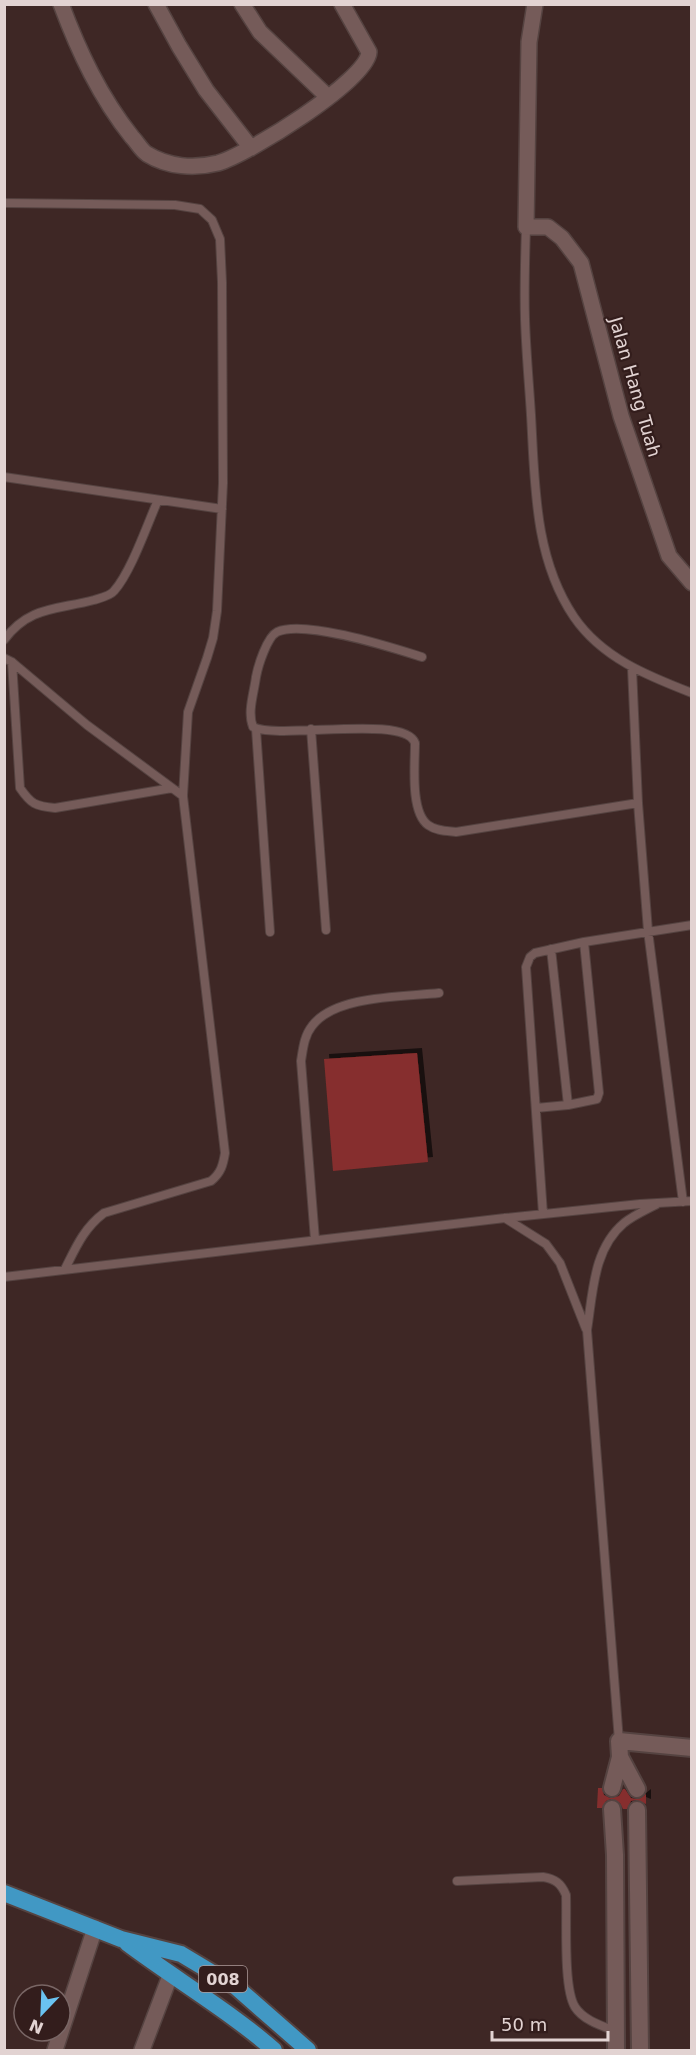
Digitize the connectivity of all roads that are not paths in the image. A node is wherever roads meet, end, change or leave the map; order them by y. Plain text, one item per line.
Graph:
1 (61, 4) edge
2 (156, 4) edge
3 (242, 4) edge
4 (342, 4) edge
5 (535, 4) edge
6 (328, 97) junction
7 (251, 148) junction
8 (4, 203) edge
9 (526, 228) junction
10 (4, 477) edge
11 (158, 500) junction
12 (222, 509) junction
13 (692, 583) edge
14 (4, 640) edge
15 (422, 657) dead end
16 (8, 660) edge
17 (632, 668) junction
18 (692, 693) edge
19 (256, 729) junction
20 (311, 729) junction
21 (172, 788) junction
22 (183, 796) junction
23 (638, 803) junction
24 (692, 925) edge
25 (326, 930) dead end
26 (648, 931) junction
27 (270, 932) dead end
28 (584, 942) junction
29 (551, 949) junction
30 (440, 993) dead end
31 (568, 1105) junction
32 (536, 1108) junction
33 (687, 1201) edge
34 (659, 1203) junction
35 (543, 1214) junction
36 (505, 1218) junction
37 (315, 1240) junction
38 (65, 1269) junction
39 (4, 1277) edge
40 (587, 1330) junction
41 (692, 1748) edge
42 (620, 1749) junction
43 (612, 1788) dead end
44 (637, 1789) dead end
45 (612, 1809) dead end
46 (637, 1810) dead end
47 (457, 1881) dead end
48 (638, 1881) junction
49 (615, 1882) junction
50 (4, 1893) edge
51 (95, 1928) junction
52 (121, 1939) junction
53 (170, 1976) junction
54 (616, 2032) junction
55 (55, 2050) edge
56 (142, 2050) edge
57 (274, 2050) edge
58 (308, 2050) edge
59 (616, 2050) edge
60 (640, 2050) edge

1 - 7 street
2 - 7 street
3 - 6 street
4 - 6 street
5 - 9 street
6 - 7 street
8 - 12 lane
9 - 13 street, Jalan Hang Tuah
9 - 17 lane
10 - 11 lane
11 - 12 lane
11 - 14 lane
12 - 22 lane
15 - 19 lane
16 - 21 lane
16 - 21 lane
17 - 18 lane
17 - 23 lane
19 - 20 lane
19 - 27 lane
20 - 23 lane
20 - 25 lane
21 - 22 lane
22 - 38 lane
23 - 26 lane
24 - 26 lane
26 - 28 lane
26 - 33 lane
28 - 29 lane
28 - 31 lane
29 - 31 lane
29 - 32 lane
30 - 37 lane
31 - 32 lane
32 - 35 lane
33 - 34 lane
34 - 35 lane
34 - 40 lane
35 - 36 lane
36 - 37 lane
36 - 40 lane
37 - 38 lane
38 - 39 lane
40 - 42 lane
41 - 42 street
42 - 43 street
42 - 44 street
45 - 49 street
46 - 48 street
47 - 54 lane
48 - 49 street
48 - 60 street
49 - 54 street
50 - 51 highway, 008
51 - 52 highway, 008
51 - 55 street
52 - 53 highway, 008
52 - 58 highway, 008
53 - 56 street
53 - 57 highway, 008
54 - 59 street

